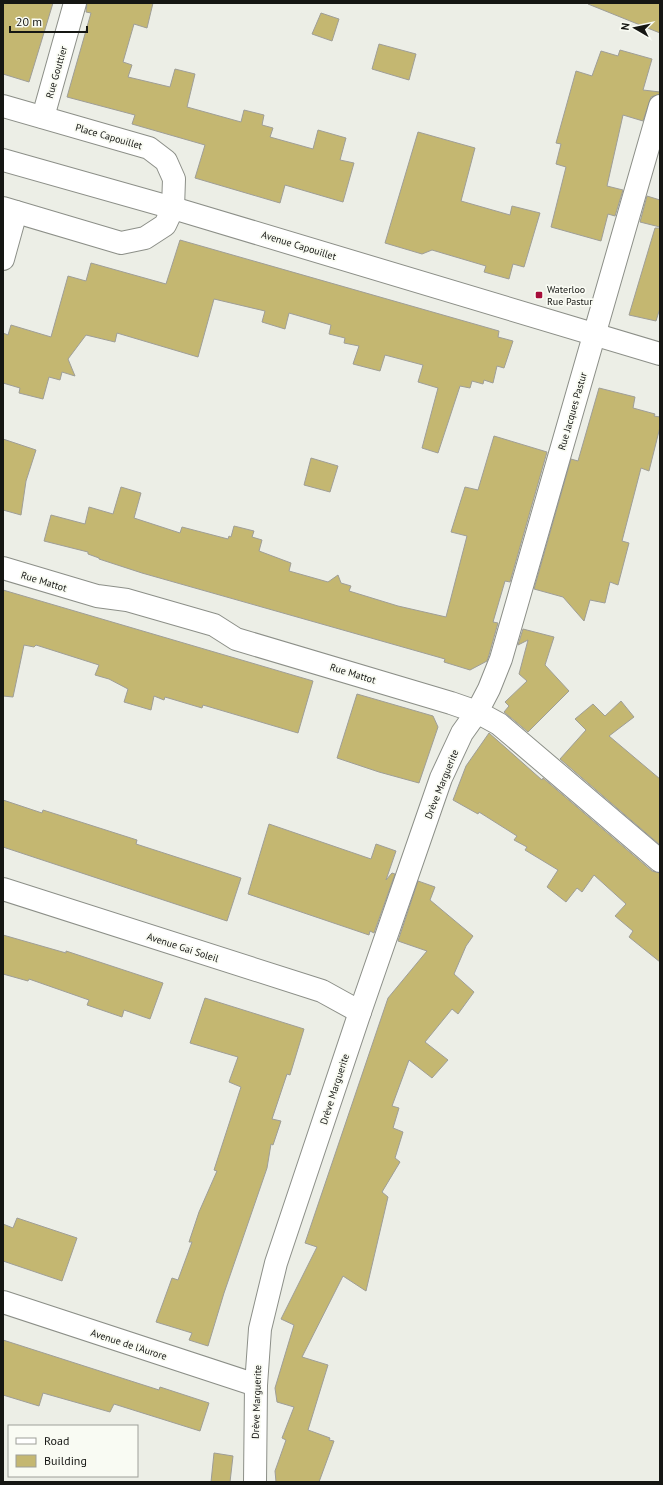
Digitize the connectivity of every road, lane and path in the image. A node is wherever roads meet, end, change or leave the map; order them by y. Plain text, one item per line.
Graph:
1 (75, 3) edge
2 (3, 106) edge
3 (660, 106) edge
4 (43, 117) junction
5 (3, 160) edge
6 (173, 208) junction
7 (9, 210) edge
8 (3, 259) edge
9 (595, 334) junction
10 (660, 354) edge
11 (3, 568) edge
12 (477, 712) junction
13 (660, 861) edge
14 (3, 889) edge
15 (360, 1012) junction
16 (3, 1302) edge
17 (256, 1385) junction
18 (255, 1482) edge

1 - 4 street, Rue Gouttier
2 - 4 street, Place Capouillet
3 - 9 street, Rue Jacques Pastur
4 - 6 street, Place Capouillet
5 - 6 street, Avenue Capouillet
6 - 7 street, Place Capouillet
6 - 9 street, Avenue Capouillet
7 - 8 street
9 - 10 street, Avenue Capouillet
9 - 12 street, Rue Jacques Pastur
11 - 12 street, Rue Mattot
12 - 13 street, Rue Mattot
12 - 15 street, Drève Marguerite
14 - 15 street, Avenue Gai Soleil
15 - 17 street, Drève Marguerite
16 - 17 street, Avenue de l'Aurore
17 - 18 street, Drève Marguerite

